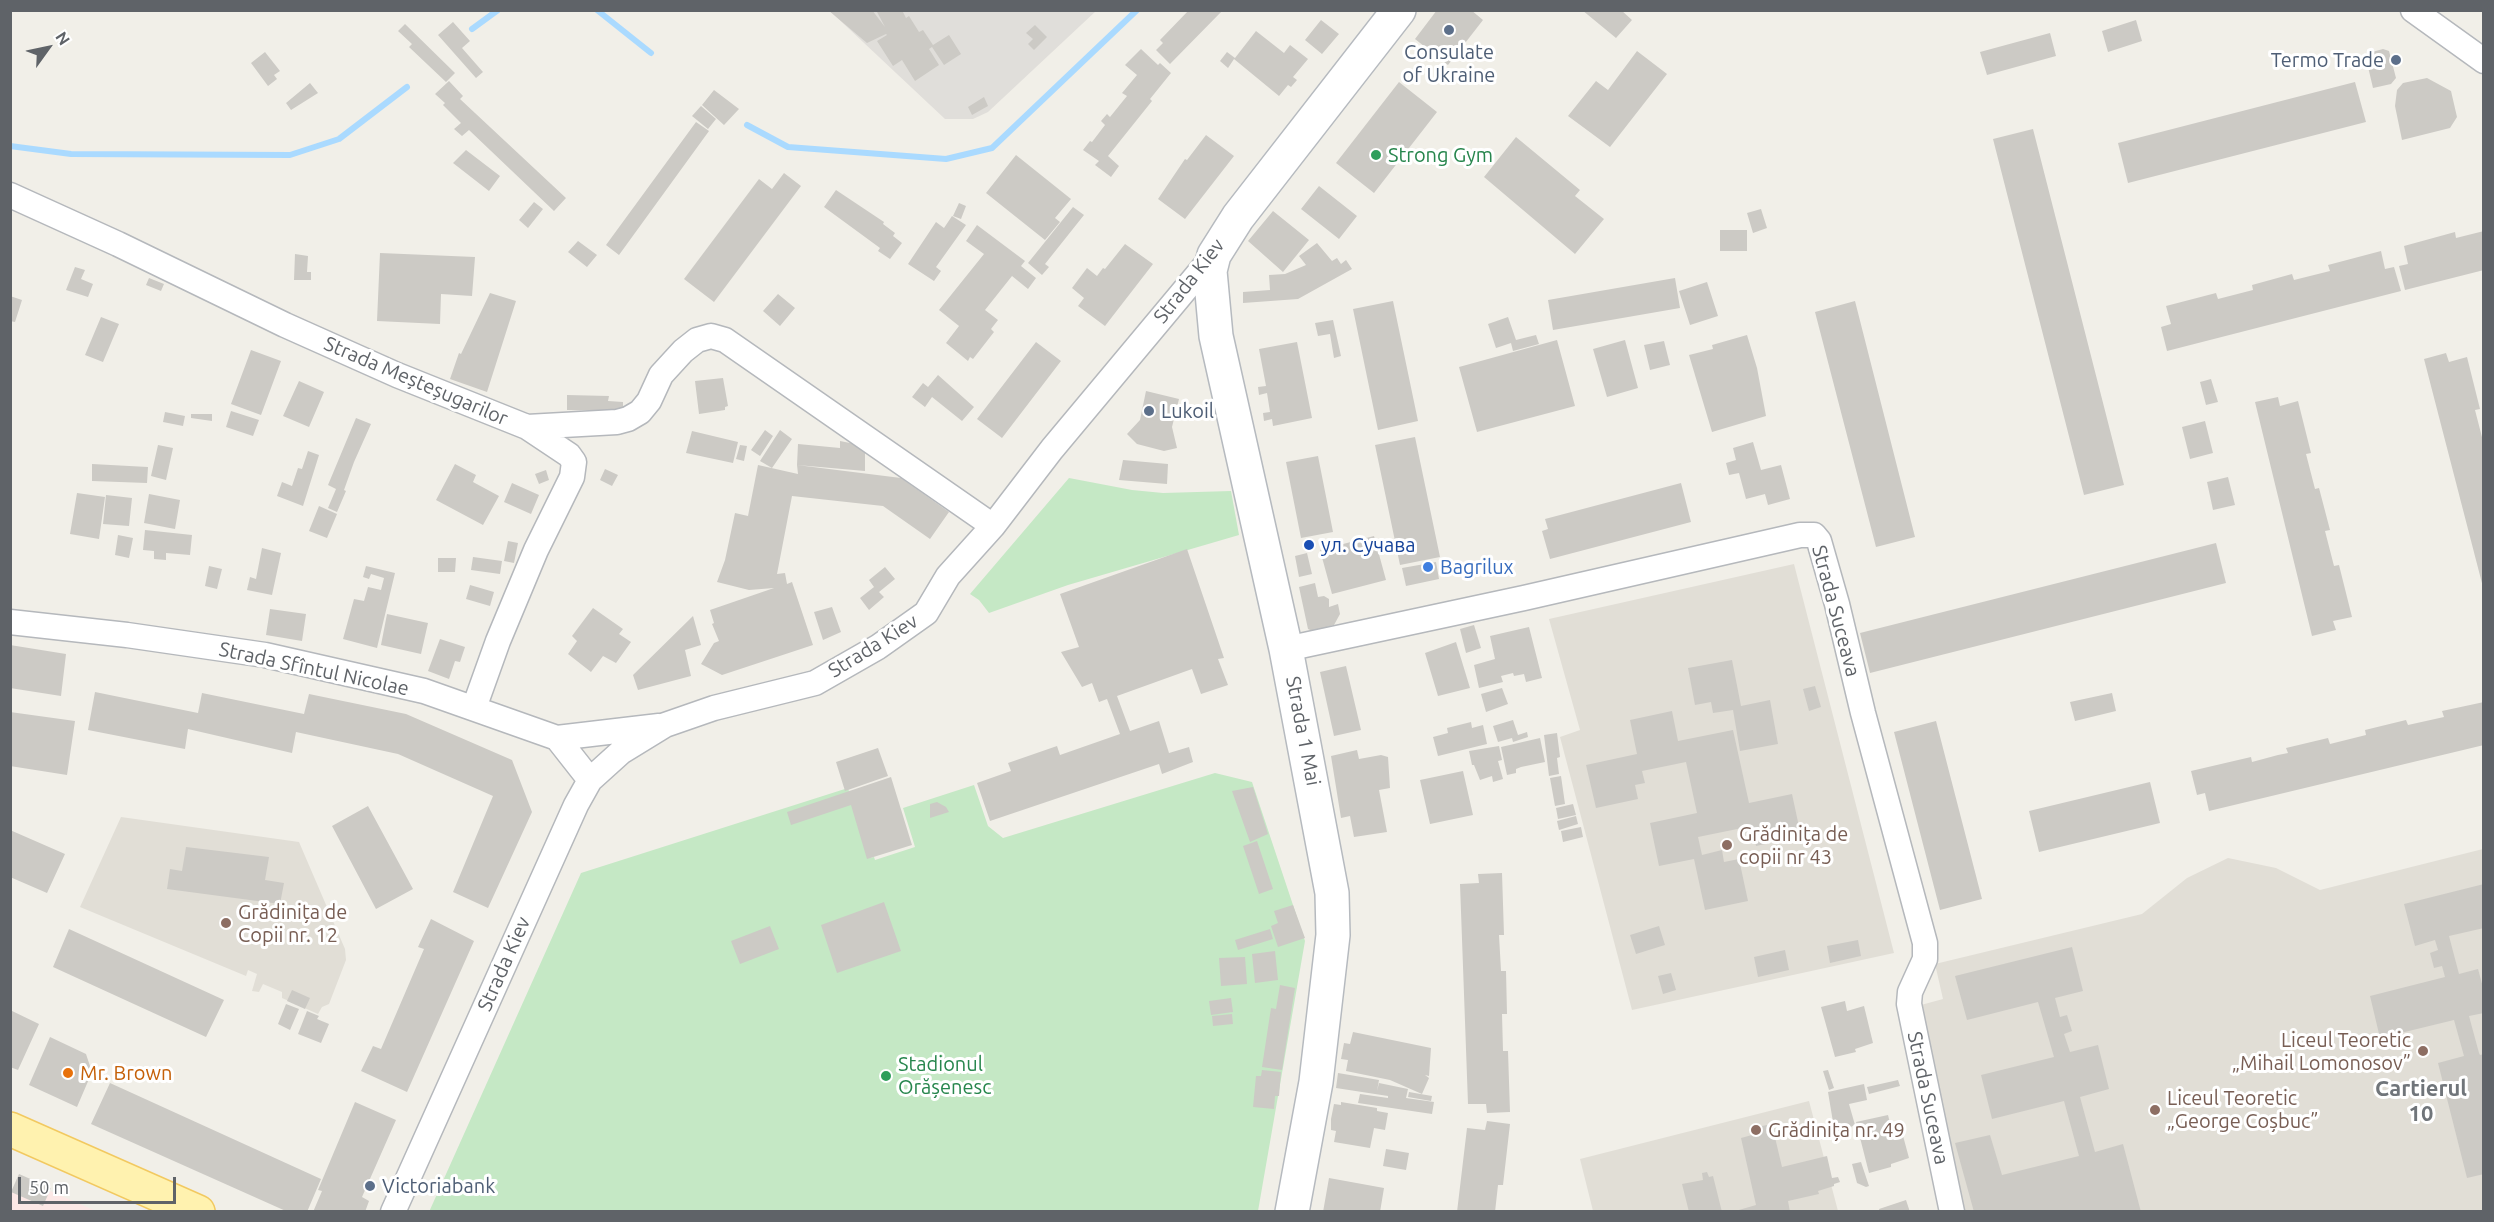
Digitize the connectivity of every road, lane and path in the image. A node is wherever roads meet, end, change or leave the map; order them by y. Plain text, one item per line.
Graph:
1 (1399, 10) edge
2 (2413, 10) edge
3 (2484, 61) edge
4 (10, 195) edge
5 (1214, 255) junction
6 (527, 427) junction
7 (993, 526) junction
8 (10, 621) edge
9 (1286, 649) junction
10 (474, 708) junction
11 (665, 725) junction
12 (557, 738) junction
13 (590, 780) junction
14 (10, 1129) edge
15 (198, 1212) edge
16 (393, 1212) edge
17 (1292, 1212) edge
18 (1952, 1212) edge

1 - 5 main road, Strada Kiev
2 - 3 street
4 - 6 street, Strada Meșteșugarilor
5 - 7 street, Strada Kiev
5 - 9 main road, Strada 1 Mai
6 - 7 street
6 - 10 street, Strada Meșteșugarilor
7 - 11 street, Strada Kiev
8 - 10 street, Strada Sfîntul Nicolae
9 - 17 main road, Strada 1 Mai
9 - 18 street, Strada Suceava
10 - 12 street, Strada Sfîntul Nicolae
11 - 12 street
11 - 13 street, Strada Kiev
12 - 13 street
13 - 16 street, Strada Kiev
14 - 15 main road

